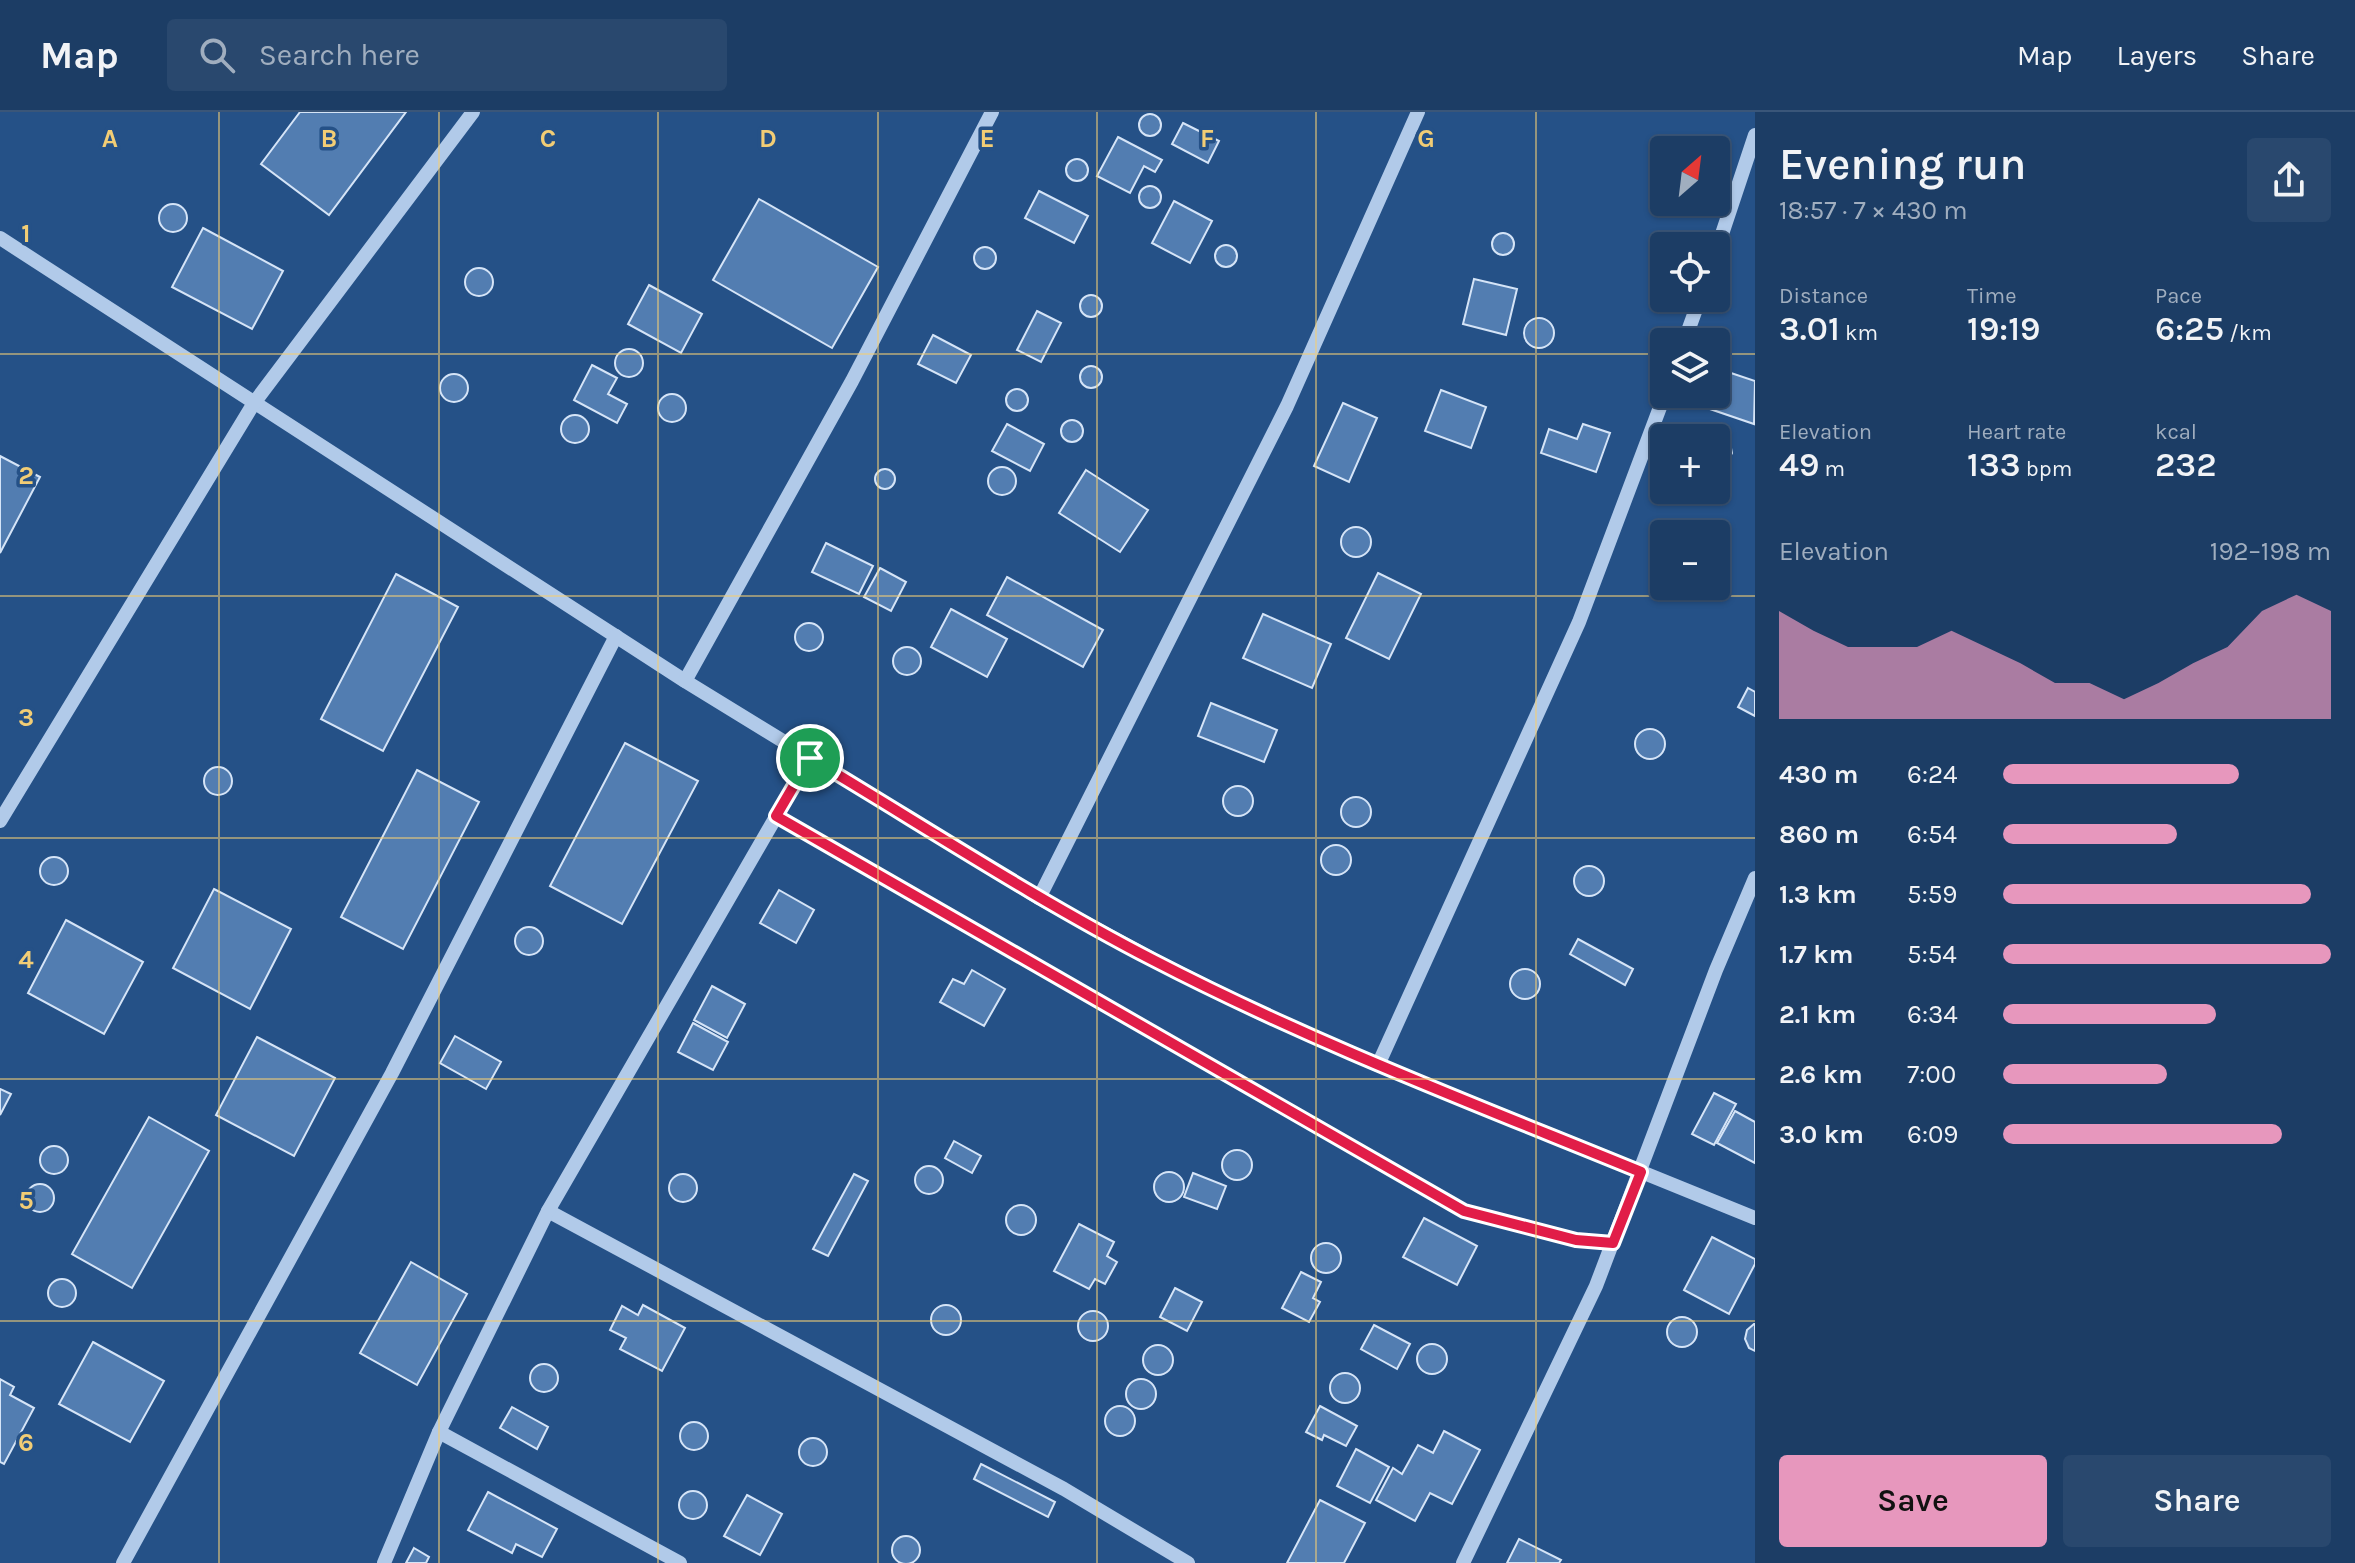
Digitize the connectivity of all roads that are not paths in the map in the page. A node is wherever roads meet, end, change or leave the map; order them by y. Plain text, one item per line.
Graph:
1 (473, 112) edge
2 (992, 112) edge
3 (1418, 112) edge
4 (1755, 135) edge
5 (1723, 232) edge
6 (0, 238) edge
7 (254, 403) junction
8 (1660, 408) edge
9 (616, 636) junction
10 (685, 681) junction
11 (810, 758) junction
12 (776, 816) junction
13 (0, 821) edge
14 (1755, 878) edge
15 (1039, 898) junction
16 (1378, 1065) junction
17 (1641, 1172) junction
18 (548, 1211) junction
19 (1755, 1218) edge
20 (1613, 1243) junction
21 (439, 1432) junction
22 (123, 1563) edge
23 (384, 1563) edge
24 (680, 1563) edge
25 (1188, 1563) edge
26 (1463, 1563) edge

1 - 7 street
2 - 10 street
3 - 15 street
4 - 5 street
6 - 7 street
7 - 9 street
7 - 13 street
8 - 16 street
9 - 10 street
9 - 22 street
10 - 11 street
11 - 12 street
11 - 15 street
12 - 18 street
12 - 20 street
14 - 17 street
15 - 16 street
16 - 17 street
17 - 19 street
17 - 20 street
18 - 21 street
18 - 25 street
20 - 26 street
21 - 23 street
21 - 24 street

